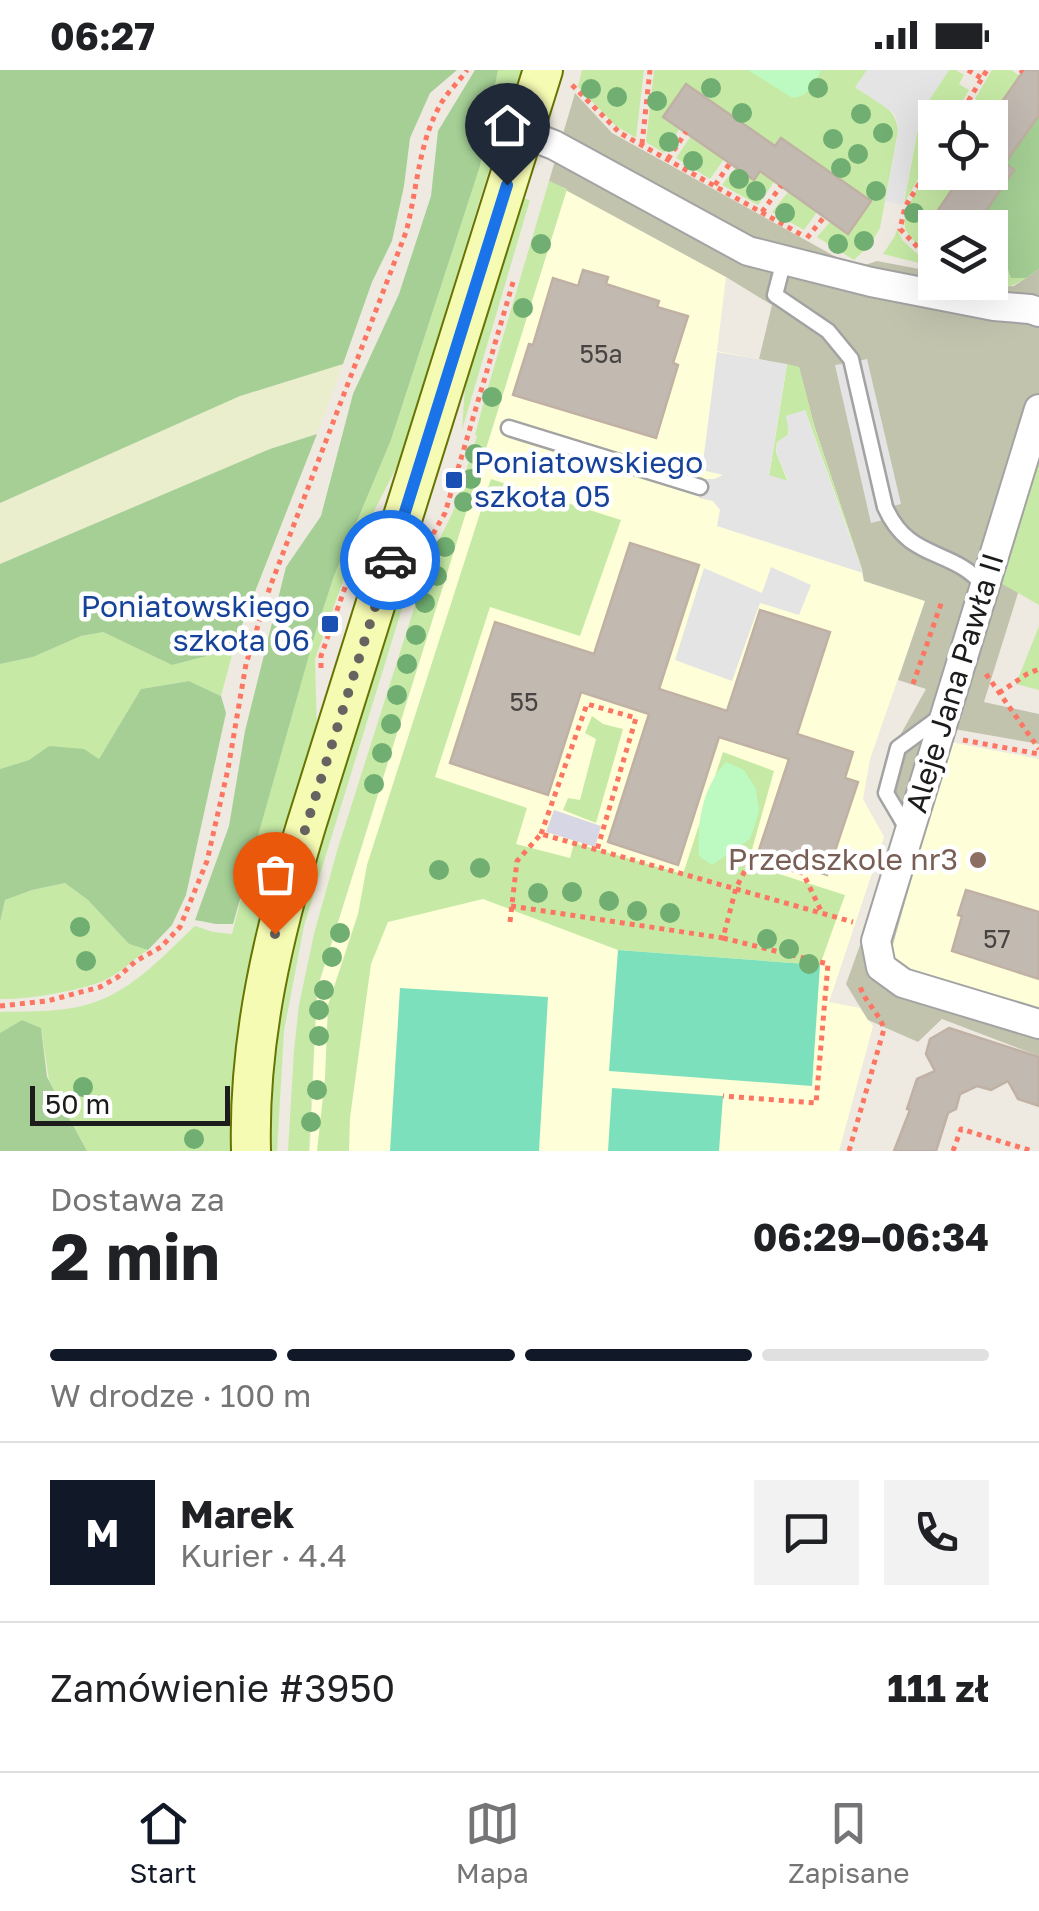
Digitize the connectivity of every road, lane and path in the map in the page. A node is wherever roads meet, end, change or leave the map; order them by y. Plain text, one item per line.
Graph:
1 (467, 70) edge
2 (650, 70) edge
3 (968, 70) edge
4 (987, 70) edge
5 (558, 78) edge
6 (981, 78) junction
7 (969, 100) edge
8 (686, 132) dead end
9 (524, 133) junction
10 (642, 144) junction
11 (668, 159) junction
12 (730, 163) dead end
13 (918, 185) edge
14 (714, 186) junction
15 (780, 186) dead end
16 (762, 212) junction
17 (824, 217) dead end
18 (807, 238) junction
19 (819, 245) dead end
20 (918, 248) edge
21 (784, 260) junction
22 (516, 271) dead end
23 (1039, 291) edge
24 (998, 307) junction
25 (1039, 312) edge
26 (1039, 409) edge
27 (509, 428) dead end
28 (700, 488) dead end
29 (430, 542) dead end
30 (984, 587) junction
31 (942, 601) dead end
32 (966, 646) junction
33 (1039, 669) edge
34 (913, 684) dead end
35 (1000, 693) junction
36 (942, 724) junction
37 (1039, 751) edge
38 (541, 834) junction
39 (597, 850) junction
40 (736, 888) junction
41 (512, 906) junction
42 (822, 913) junction
43 (510, 922) dead end
44 (871, 933) junction
45 (722, 938) junction
46 (0, 1006) edge
47 (1039, 1024) edge
48 (723, 1096) dead end
49 (251, 1151) edge
50 (848, 1151) edge
51 (953, 1151) edge
52 (1032, 1151) edge

1 - 46 path
2 - 10 path
3 - 6 path
4 - 6 path
5 - 9 street
5 - 10 path
6 - 7 path
8 - 11 path
9 - 21 street
9 - 49 street
10 - 11 path
11 - 14 path
12 - 14 path
13 - 20 path
14 - 16 path
15 - 16 path
16 - 18 path
17 - 18 path
18 - 19 path
21 - 24 street
21 - 30 lane
22 - 29 path
23 - 24 street
24 - 25 street
26 - 30 street, Aleje Jana Pawła II
27 - 28 lane
30 - 32 street, Aleje Jana Pawła II
31 - 34 path
32 - 35 path
32 - 36 street, Aleje Jana Pawła II
33 - 35 path
35 - 37 path
36 - 37 path
36 - 44 street, Aleje Jana Pawła II
38 - 39 path
38 - 39 path
38 - 41 path
39 - 40 path
40 - 42 path
40 - 42 path
40 - 45 path
41 - 43 path
41 - 45 path
42 - 44 path
44 - 47 street
44 - 50 path
45 - 48 path
51 - 52 path

